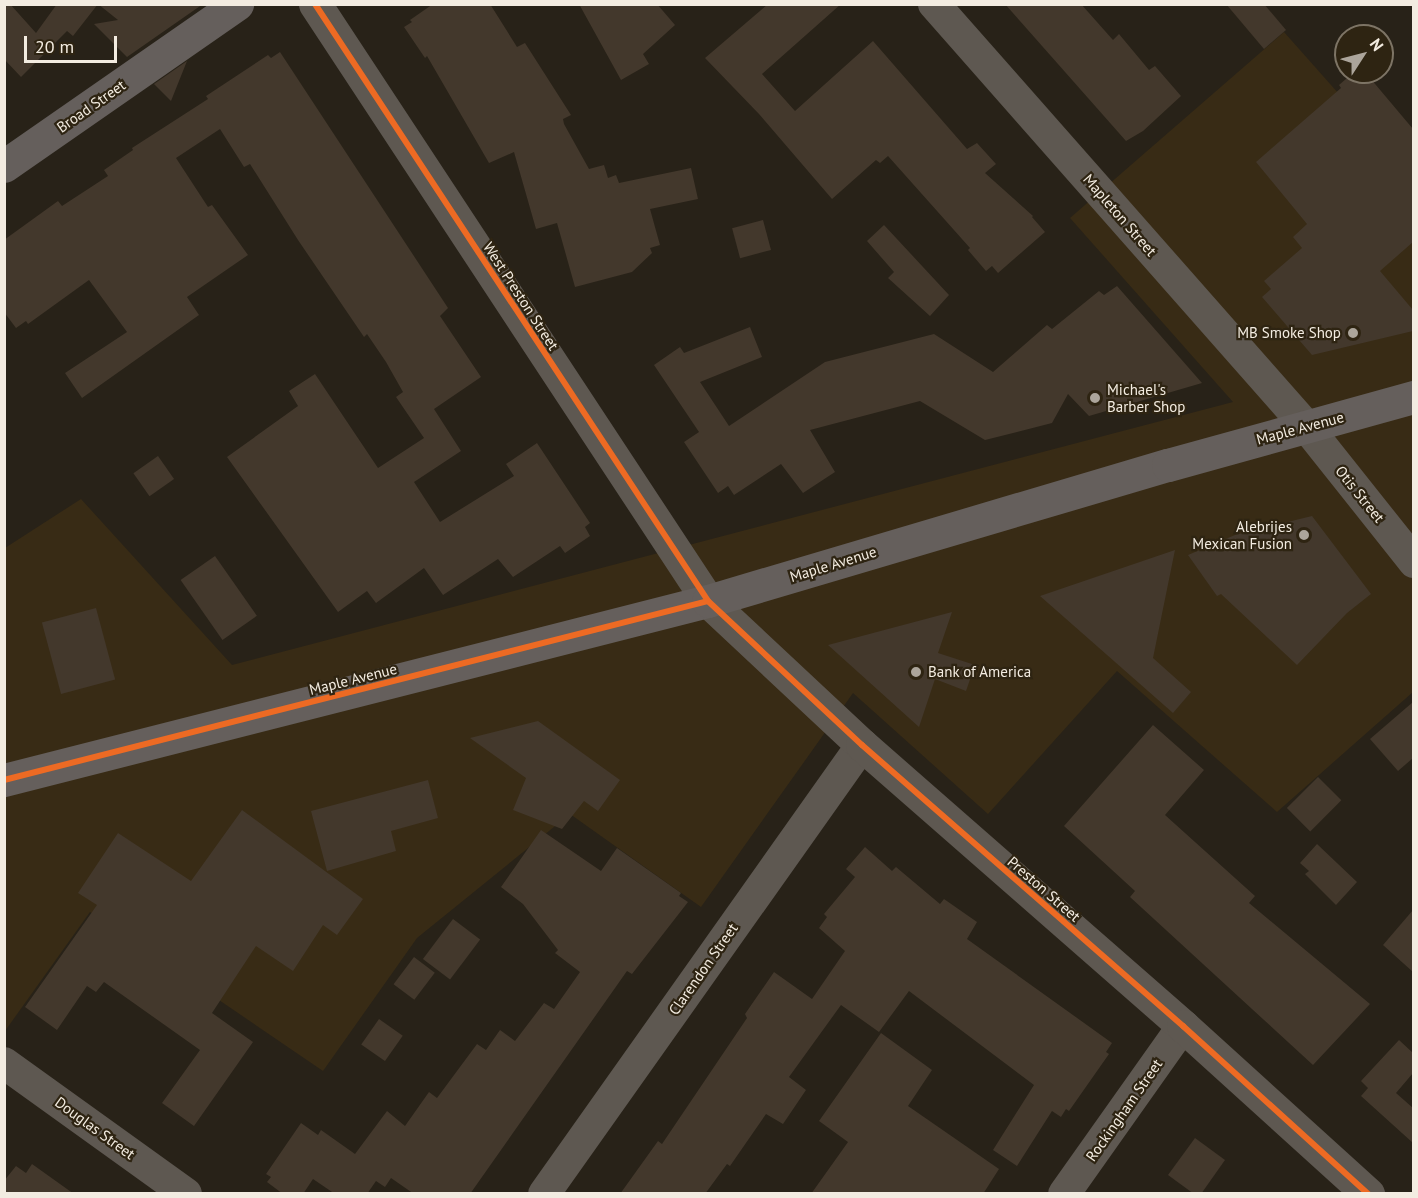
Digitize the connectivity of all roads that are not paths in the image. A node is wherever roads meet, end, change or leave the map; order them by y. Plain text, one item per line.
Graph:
1 (237, 4) edge
2 (315, 4) edge
3 (934, 4) edge
4 (4, 166) edge
5 (1413, 397) edge
6 (1306, 426) junction
7 (1413, 562) edge
8 (708, 601) junction
9 (862, 745) junction
10 (4, 780) edge
11 (1183, 1026) junction
12 (4, 1063) edge
13 (186, 1194) edge
14 (544, 1194) edge
15 (1064, 1194) edge
16 (1368, 1194) edge

1 - 4 main road, Broad Street
2 - 8 street, West Preston Street
3 - 6 street, Mapleton Street
5 - 6 main road, Maple Avenue
6 - 7 street, Otis Street
6 - 8 main road, Maple Avenue
8 - 9 street, Preston Street
8 - 10 main road, Maple Avenue
9 - 11 street, Preston Street
9 - 14 street, Clarendon Street
11 - 15 street, Rockingham Street
11 - 16 street, Preston Street
12 - 13 street, Douglas Street

